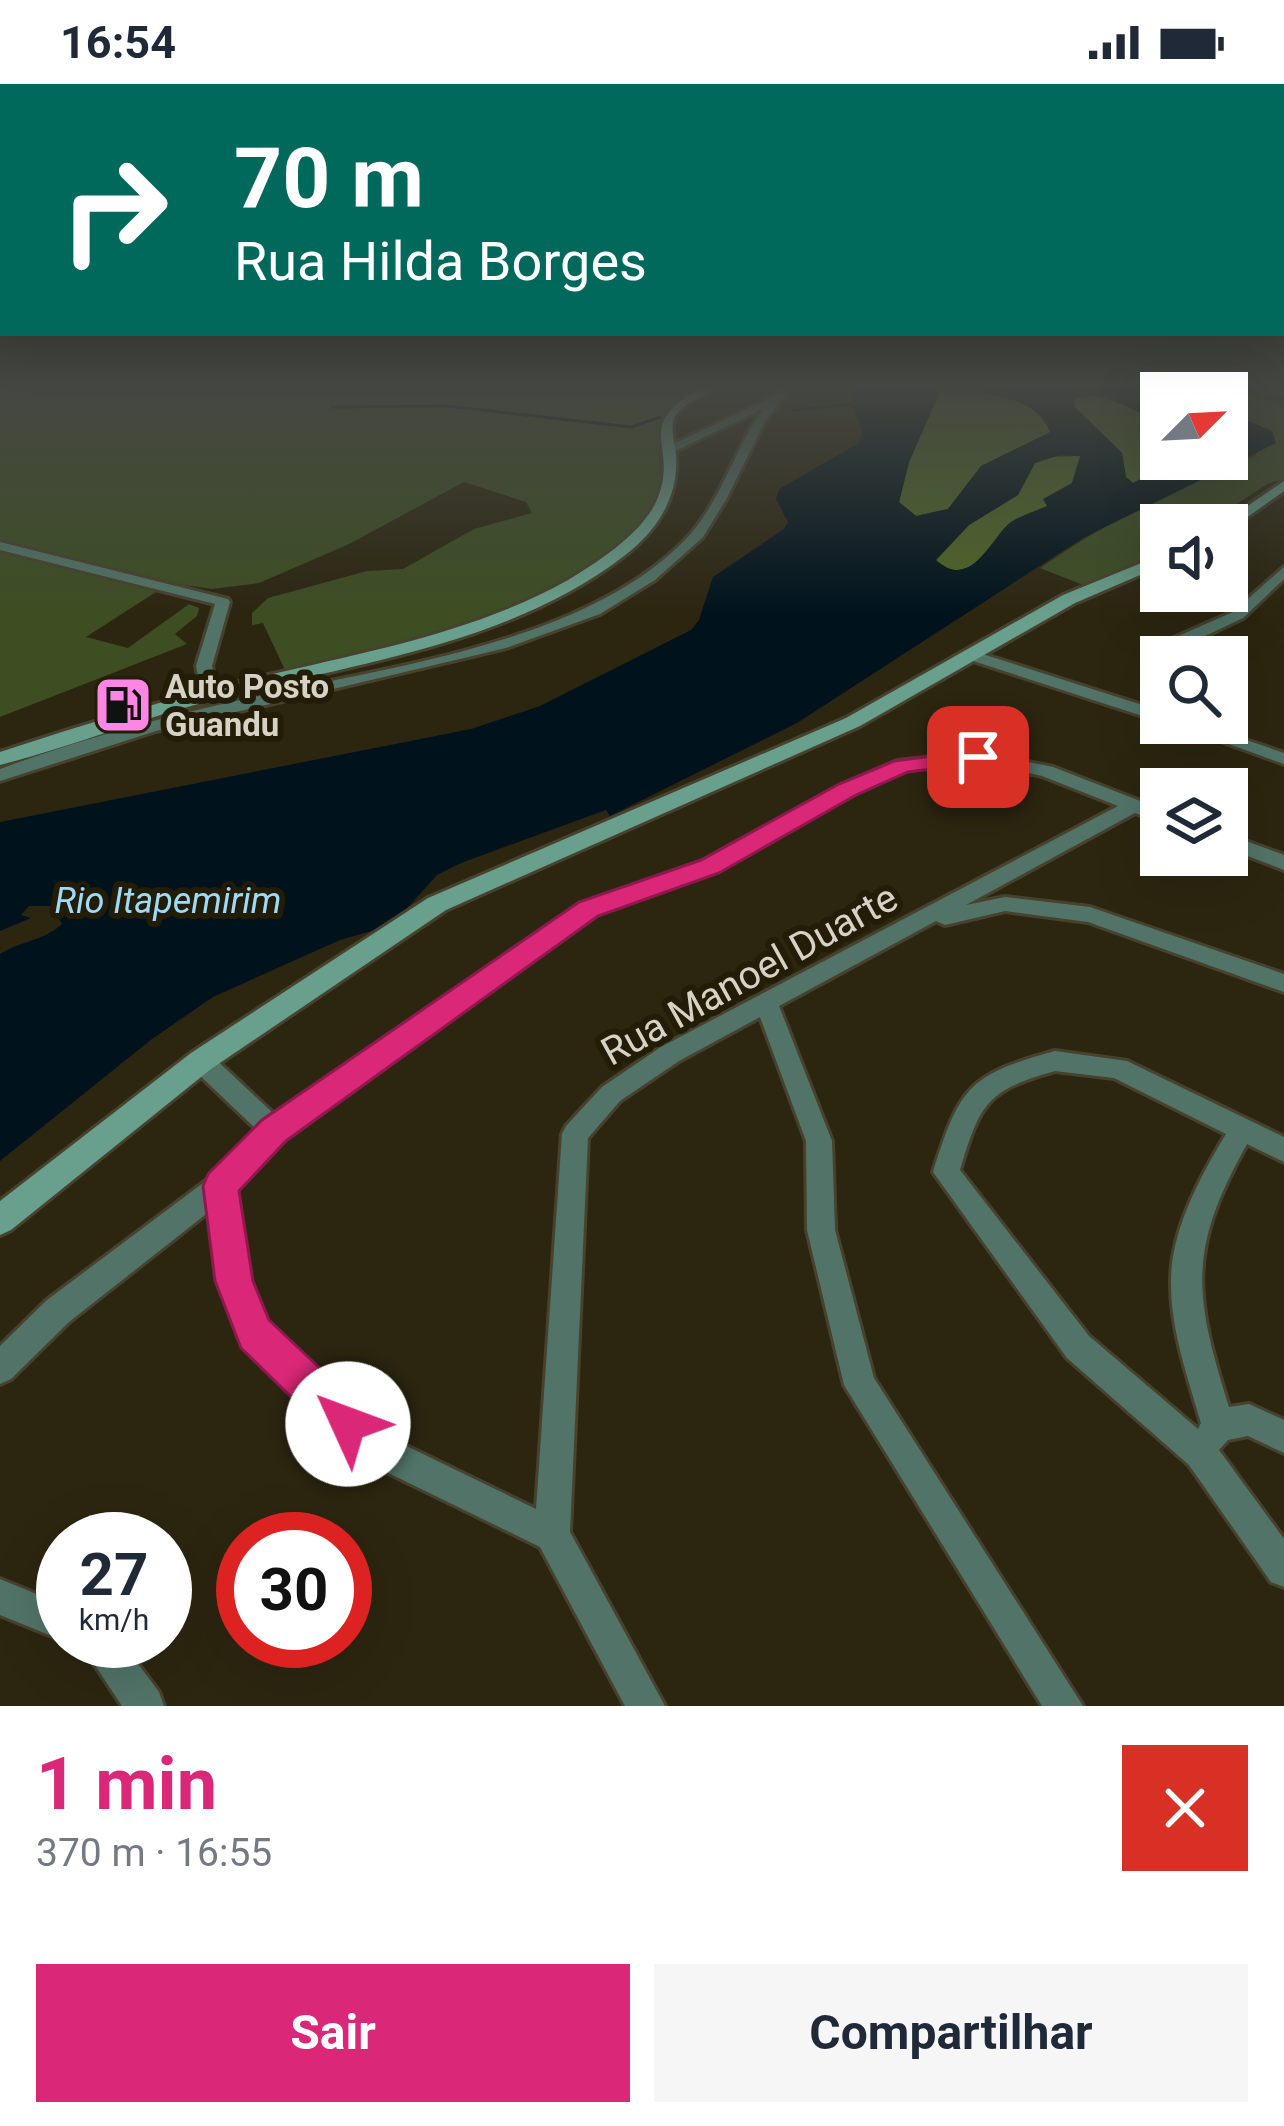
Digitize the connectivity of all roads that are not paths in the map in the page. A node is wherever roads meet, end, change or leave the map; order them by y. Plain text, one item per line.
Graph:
1 (668, 463) edge
2 (738, 463) edge
3 (1284, 485) edge
4 (1248, 510) edge
5 (0, 546) edge
6 (1140, 569) edge
7 (1284, 571) edge
8 (1191, 636) edge
9 (970, 656) junction
10 (210, 695) junction
11 (1140, 710) edge
12 (1242, 744) edge
13 (0, 759) edge
14 (1284, 759) edge
15 (0, 775) edge
16 (1133, 806) junction
17 (1140, 808) edge
18 (1248, 849) edge
19 (1284, 862) edge
20 (921, 922) junction
21 (1284, 983) edge
22 (766, 1003) junction
23 (201, 1061) junction
24 (274, 1130) junction
25 (1241, 1131) junction
26 (1284, 1150) edge
27 (221, 1186) junction
28 (0, 1220) edge
29 (0, 1368) edge
30 (1284, 1437) edge
31 (1209, 1439) junction
32 (552, 1535) junction
33 (1284, 1568) edge
34 (0, 1597) edge
35 (36, 1612) edge
36 (118, 1668) edge
37 (145, 1706) edge
38 (646, 1706) edge
39 (1064, 1706) edge

1 - 10 street
2 - 15 street
3 - 4 street
5 - 10 street
6 - 9 street
7 - 8 street
9 - 11 street
9 - 23 street
10 - 13 street
12 - 14 street
16 - 17 street
16 - 20 street, Rua Manoel Duarte
16 - 24 street
18 - 19 street
20 - 21 street
20 - 22 street, Rua Manoel Duarte
22 - 32 street, Rua Manoel Duarte
22 - 39 street
23 - 24 street
23 - 28 street
24 - 27 street
25 - 26 street
25 - 31 street
25 - 31 street
27 - 29 street
27 - 32 street
30 - 31 street
31 - 33 street
32 - 38 street
34 - 35 street
36 - 37 street

